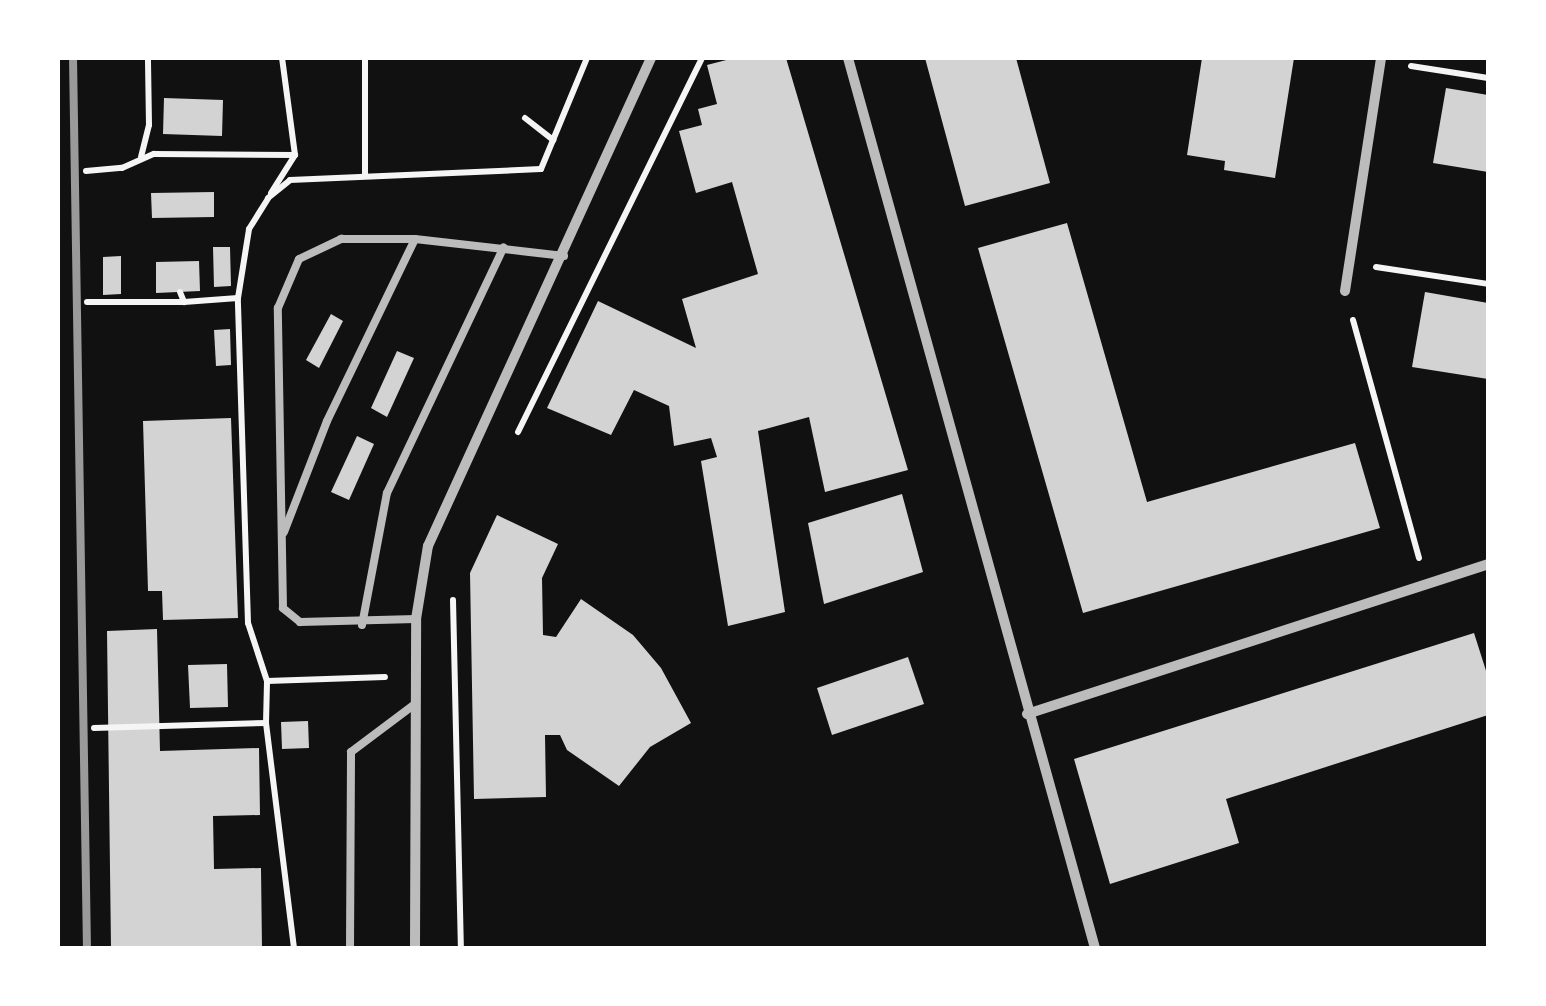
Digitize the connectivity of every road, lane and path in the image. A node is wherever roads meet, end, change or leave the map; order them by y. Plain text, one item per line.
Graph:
1 (148, 58) edge
2 (282, 58) edge
3 (365, 58) edge
4 (652, 58) edge
5 (682, 58) edge
6 (848, 58) edge
7 (700, 59) edge
8 (1381, 59) edge
9 (1488, 78) edge
10 (525, 118) dead end
11 (553, 140) dead end
12 (294, 155) junction
13 (141, 156) junction
14 (86, 171) dead end
15 (365, 174) dead end
16 (268, 198) dead end
17 (415, 239) junction
18 (504, 247) junction
19 (564, 256) junction
20 (1350, 263) junction
21 (1488, 284) edge
22 (1346, 291) joint
23 (180, 292) dead end
24 (238, 298) dead end
25 (87, 302) dead end
26 (184, 302) junction
27 (511, 446) dead end
28 (281, 539) junction
29 (1488, 564) edge
30 (453, 586) dead end
31 (1427, 588) junction
32 (416, 619) junction
33 (362, 625) junction
34 (415, 676) junction
35 (267, 681) dead end
36 (415, 704) junction
37 (1027, 714) junction
38 (266, 723) dead end
39 (94, 728) dead end
40 (350, 948) edge
41 (415, 948) edge
42 (461, 948) edge
43 (1095, 948) edge

1 - 13 path
2 - 12 path
3 - 15 path
4 - 19 street
5 - 7 path
6 - 37 street
7 - 27 path
8 - 9 path
8 - 20 street
10 - 11 path
12 - 13 path
12 - 16 path
13 - 14 path
17 - 18 lane
17 - 28 lane
17 - 28 lane
18 - 19 lane
18 - 33 lane
19 - 32 street
20 - 21 path
20 - 22 street
22 - 31 path
23 - 26 path
24 - 26 path
25 - 26 path
28 - 33 lane
29 - 31 street
30 - 42 path
31 - 37 street
32 - 33 lane
32 - 34 street
34 - 35 path
34 - 36 street
36 - 40 lane
36 - 41 street
37 - 43 street
38 - 39 path

